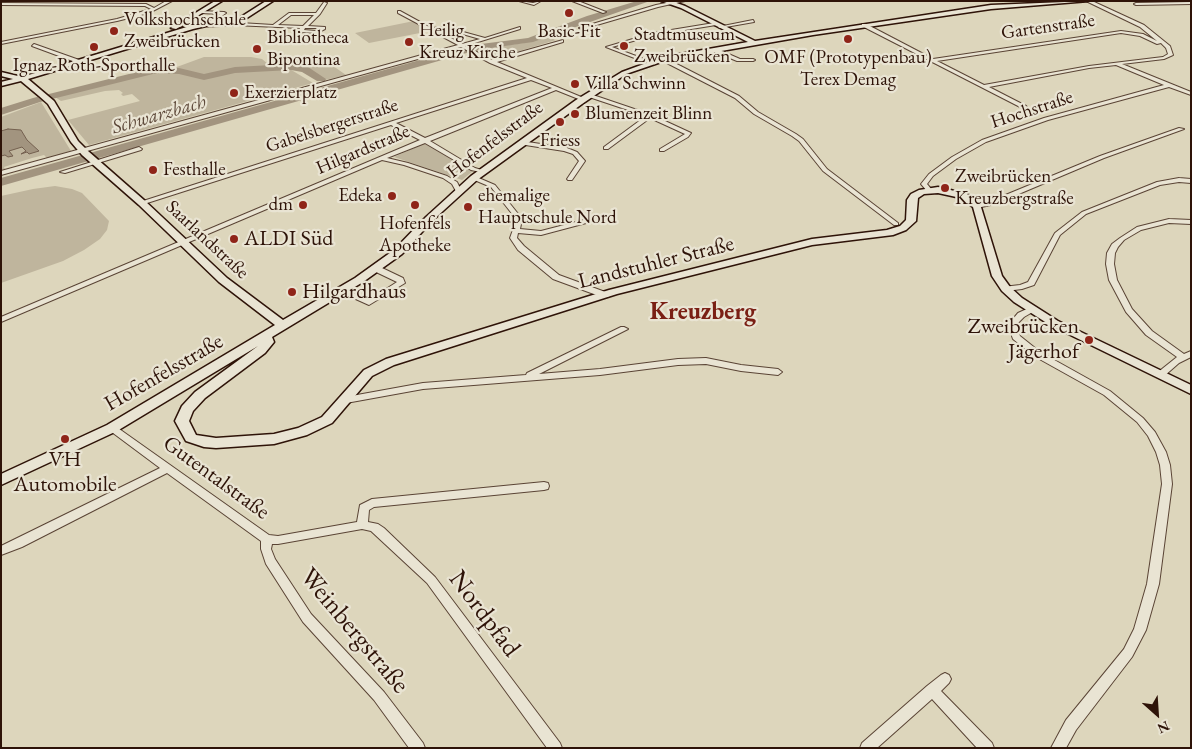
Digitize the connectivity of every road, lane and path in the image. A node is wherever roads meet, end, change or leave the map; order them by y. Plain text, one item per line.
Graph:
1 (219, 1) edge
2 (270, 1) edge
3 (521, 1) edge
4 (574, 1) edge
5 (683, 1) edge
6 (1087, 1) edge
7 (169, 2) edge
8 (536, 2) edge
9 (325, 3) dead end
10 (661, 3) edge
11 (671, 3) junction
12 (1191, 3) edge
13 (1, 4) edge
14 (1136, 4) dead end
15 (147, 5) junction
16 (154, 10) junction
17 (201, 12) junction
18 (399, 12) dead end
19 (604, 12) dead end
20 (318, 14) junction
21 (753, 21) dead end
22 (183, 22) junction
23 (208, 24) junction
24 (234, 24) junction
25 (717, 25) junction
26 (864, 25) junction
27 (274, 26) junction
28 (192, 27) junction
29 (303, 28) joint
30 (518, 28) dead end
31 (581, 28) dead end
32 (431, 29) junction
33 (166, 32) junction
34 (40, 34) junction
35 (1, 39) edge
36 (57, 39) dead end
37 (485, 39) junction
38 (12, 40) junction
39 (147, 40) junction
40 (561, 41) dead end
41 (1, 43) edge
42 (754, 43) junction
43 (34, 45) dead end
44 (1166, 45) junction
45 (461, 47) junction
46 (608, 47) joint
47 (715, 50) junction
48 (663, 60) junction
49 (753, 60) dead end
50 (933, 60) junction
51 (80, 62) junction
52 (492, 62) junction
53 (650, 63) junction
54 (1116, 63) junction
55 (1, 74) edge
56 (531, 78) junction
57 (22, 79) junction
58 (1, 84) edge
59 (1169, 85) junction
60 (985, 86) junction
61 (556, 88) junction
62 (598, 88) junction
63 (566, 92) junction
64 (1191, 94) edge
65 (586, 97) junction
66 (1024, 107) dead end
67 (650, 116) junction
68 (391, 123) junction
69 (1181, 130) dead end
70 (426, 140) junction
71 (521, 143) junction
72 (606, 148) dead end
73 (139, 149) dead end
74 (662, 150) dead end
75 (84, 152) junction
76 (381, 158) junction
77 (95, 162) junction
78 (63, 172) dead end
79 (483, 172) junction
80 (1, 173) edge
81 (474, 178) junction
82 (570, 179) dead end
83 (1191, 181) edge
84 (929, 190) junction
85 (459, 192) junction
86 (142, 203) junction
87 (977, 206) junction
88 (603, 217) dead end
89 (1191, 222) edge
90 (896, 224) dead end
91 (516, 231) junction
92 (184, 243) junction
93 (377, 269) junction
94 (1006, 289) junction
95 (342, 291) junction
96 (605, 295) junction
97 (313, 308) junction
98 (1032, 310) junction
99 (269, 316) junction
100 (1, 320) edge
101 (283, 326) junction
102 (624, 329) dead end
103 (266, 337) junction
104 (1187, 355) edge
105 (778, 372) dead end
106 (1160, 375) junction
107 (521, 379) junction
108 (1191, 390) edge
109 (346, 400) junction
110 (112, 428) junction
111 (168, 468) junction
112 (1, 480) edge
113 (544, 486) dead end
114 (362, 525) junction
115 (267, 539) junction
116 (1, 551) edge
117 (945, 679) dead end
118 (932, 690) junction
119 (418, 748) edge
120 (555, 748) edge
121 (867, 748) edge
122 (988, 748) edge
123 (1058, 748) edge

1 - 17 main road
2 - 24 main road
3 - 8 street
4 - 19 street
5 - 11 street
6 - 26 main road, Hofenfelsstraße
6 - 44 street
7 - 15 street
7 - 16 street
9 - 20 street
10 - 11 main road
10 - 31 street
11 - 25 main road
12 - 14 street
13 - 15 street
15 - 16 street
16 - 34 street
17 - 22 main road
17 - 23 street
18 - 32 street
20 - 27 street
20 - 29 street
21 - 25 street
22 - 23 main road
22 - 33 main road
23 - 24 main road
23 - 28 main road
24 - 27 street
25 - 42 main road
25 - 46 street
26 - 42 main road, Hofenfelsstraße
26 - 50 street
27 - 29 street
28 - 33 main road
28 - 39 main road
30 - 37 street
32 - 37 street
32 - 45 street
33 - 39 main road
34 - 36 street
34 - 38 street
35 - 38 street
37 - 45 street
38 - 41 street
39 - 51 main road
40 - 52 street
42 - 47 main road, Hofenfelsstraße
43 - 51 street
44 - 50 street, Gartenstraße
44 - 54 street
45 - 52 street
45 - 75 street
46 - 53 street
47 - 48 main road, Hofenfelsstraße
47 - 49 street
48 - 53 main road, Hofenfelsstraße
48 - 90 street
50 - 60 street
51 - 57 main road
52 - 56 street
53 - 62 main road, Hofenfelsstraße
54 - 59 street
54 - 60 street
55 - 57 main road
56 - 61 street
56 - 68 street, Gabelsbergerstraße
57 - 58 main road
57 - 75 main road, Saarlandstraße
59 - 64 street
59 - 84 street, Hochstraße
60 - 66 street
61 - 63 street
61 - 70 street, Hilgardstraße
62 - 63 street
62 - 65 main road, Hofenfelsstraße
63 - 65 street
65 - 67 street
65 - 71 main road, Hofenfelsstraße
67 - 72 street
67 - 74 street
68 - 70 street
68 - 86 street, Gabelsbergerstraße
69 - 87 street
70 - 76 street, Hilgardstraße
70 - 79 street
71 - 79 main road, Hofenfelsstraße
71 - 82 street
73 - 77 street
75 - 77 main road, Saarlandstraße
75 - 80 street
76 - 85 street
76 - 92 street, Hilgardstraße
77 - 78 street
77 - 86 main road, Saarlandstraße
79 - 81 main road, Hofenfelsstraße
81 - 85 main road, Hofenfelsstraße
81 - 91 street
83 - 94 street
84 - 87 main road
84 - 96 main road, Landstuhler Straße
85 - 93 main road, Hofenfelsstraße
86 - 92 main road, Saarlandstraße
87 - 94 main road
88 - 91 street
89 - 104 street
91 - 96 street
92 - 99 main road, Saarlandstraße
92 - 100 street, Hilgardstraße
93 - 95 main road, Hofenfelsstraße
93 - 95 street
94 - 98 main road
95 - 97 main road, Hofenfelsstraße
96 - 109 main road, Landstuhler Straße
97 - 99 main road
97 - 101 main road, Hofenfelsstraße
98 - 106 main road
98 - 123 street
99 - 101 main road, Saarlandstraße
101 - 103 main road, Hofenfelsstraße
102 - 107 street
103 - 109 main road, Landstuhler Straße
103 - 110 main road, Hofenfelsstraße
104 - 106 street
105 - 107 street
106 - 108 main road
107 - 109 street
110 - 111 street, Gutentalstraße
110 - 112 main road, Hofenfelsstraße
111 - 115 street, Gutentalstraße
111 - 116 street
113 - 114 street
114 - 115 street, Gutentalstraße
114 - 120 street, Nordpfad
115 - 119 street, Weinbergstraße
117 - 118 street
118 - 121 street
118 - 122 street

